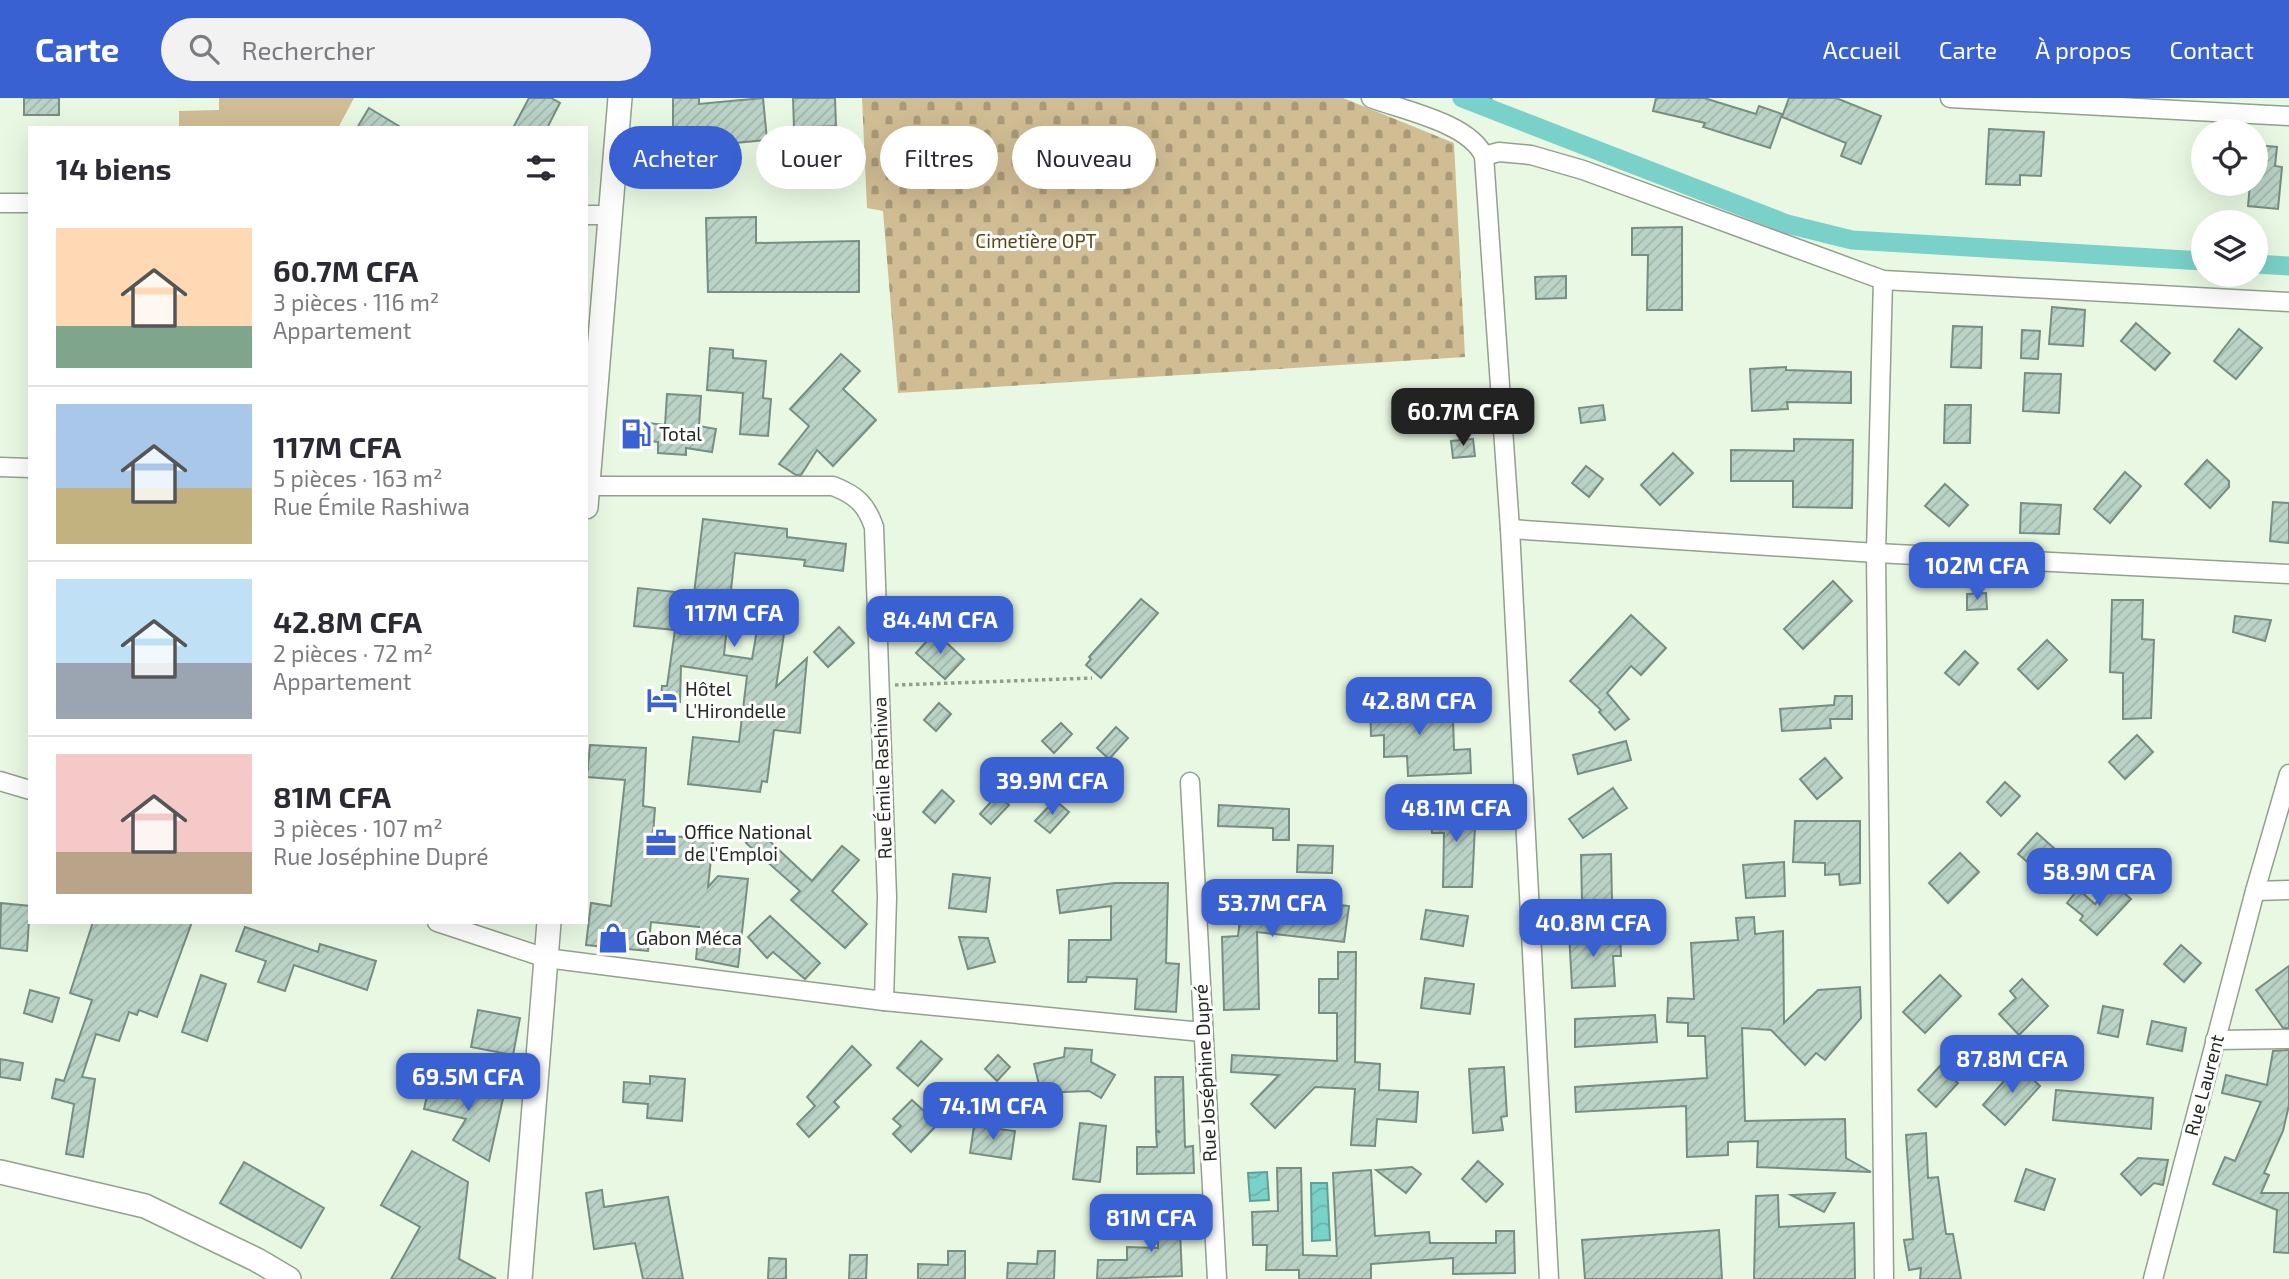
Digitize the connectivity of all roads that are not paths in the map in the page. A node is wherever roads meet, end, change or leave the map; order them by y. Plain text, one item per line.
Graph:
1 (620, 98) edge
2 (1371, 98) edge
3 (1950, 98) edge
4 (2024, 100) edge
5 (2289, 116) edge
6 (1484, 156) junction
7 (0, 203) edge
8 (28, 203) edge
9 (597, 215) edge
10 (1883, 280) junction
11 (2289, 302) edge
12 (588, 465) edge
13 (0, 467) edge
14 (28, 468) edge
15 (588, 493) edge
16 (1510, 529) junction
17 (1876, 553) junction
18 (2289, 575) edge
19 (2289, 774) edge
20 (0, 781) edge
21 (1190, 782) dead end
22 (28, 789) edge
23 (2289, 890) edge
24 (2255, 891) junction
25 (443, 924) edge
26 (549, 924) edge
27 (546, 958) junction
28 (884, 1001) junction
29 (1202, 1032) junction
30 (2289, 1039) edge
31 (2216, 1040) junction
32 (0, 1172) edge
33 (289, 1279) edge
34 (520, 1279) edge
35 (1217, 1279) edge
36 (1549, 1279) edge
37 (1884, 1279) edge
38 (2153, 1279) edge

1 - 9 street
2 - 6 street
3 - 4 street
4 - 5 street
6 - 10 street
6 - 16 street
7 - 8 street
9 - 12 street
10 - 11 street
10 - 17 street
13 - 14 street
15 - 28 street, Rue Émile Rashiwa
16 - 17 street
16 - 36 street
17 - 18 street
17 - 37 street
19 - 24 street, Rue Laurent
20 - 22 street
21 - 29 street, Rue Joséphine Dupré
23 - 24 street
24 - 31 street, Rue Laurent
25 - 27 street
26 - 27 street
27 - 28 street
27 - 34 street
28 - 29 street
29 - 35 street, Rue Joséphine Dupré
30 - 31 street
31 - 38 street, Rue Laurent
32 - 33 street

